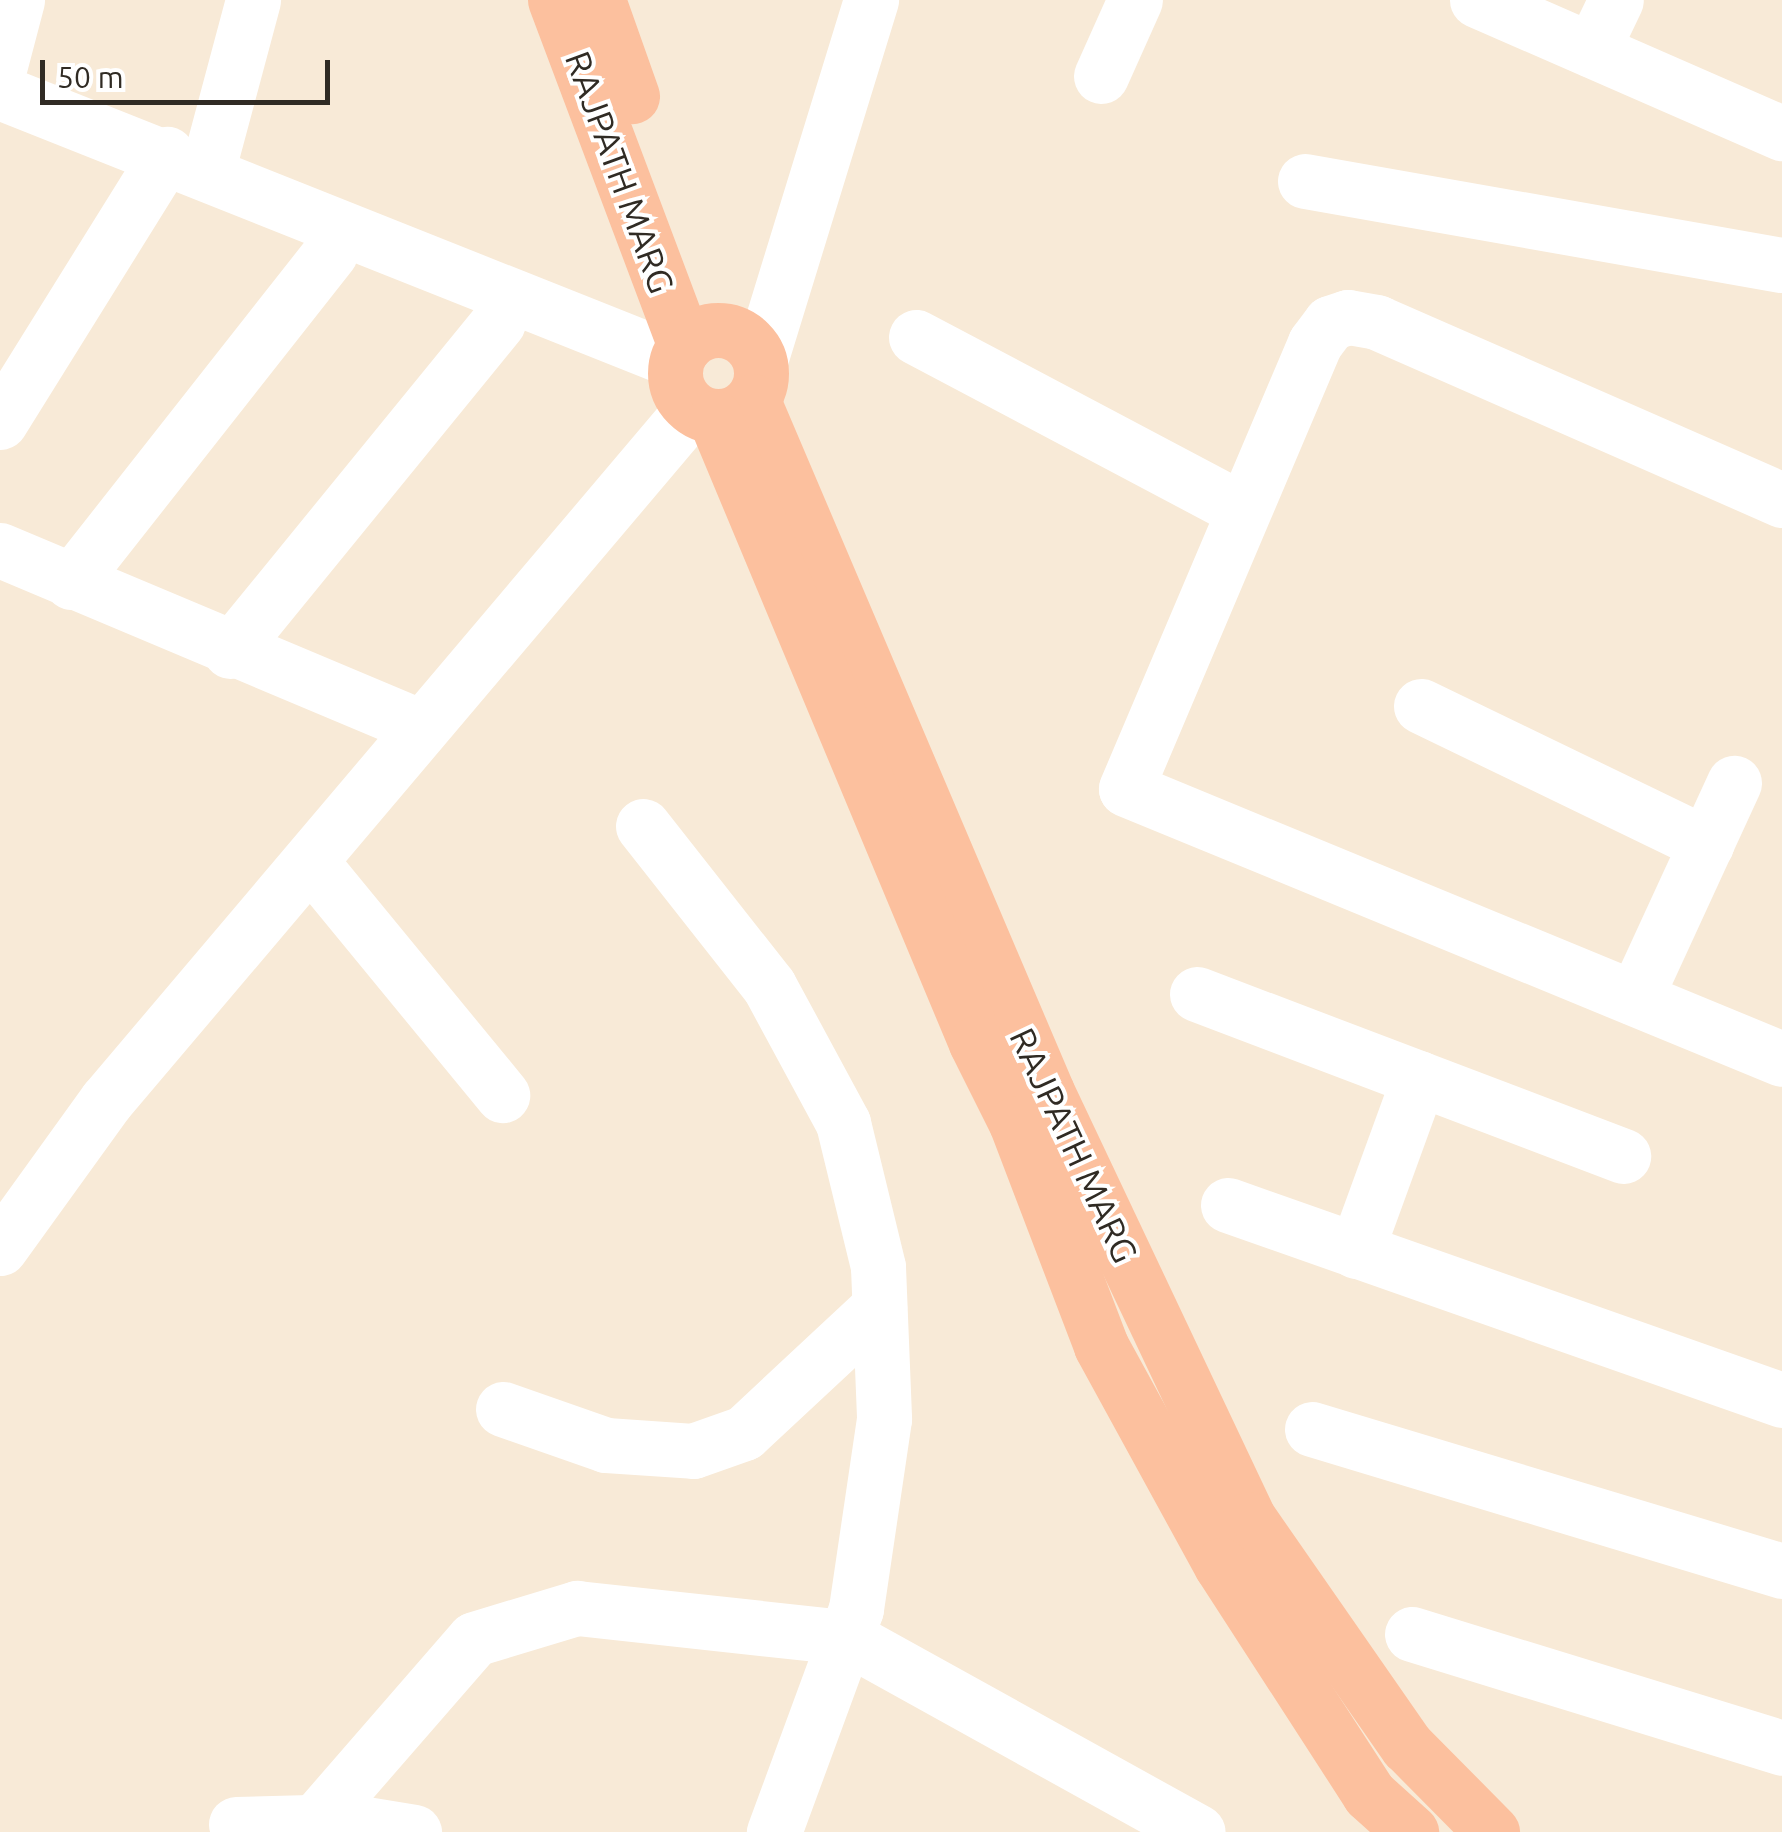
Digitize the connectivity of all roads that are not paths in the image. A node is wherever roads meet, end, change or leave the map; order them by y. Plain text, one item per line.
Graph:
1 (17, 0) edge
2 (253, 0) edge
3 (555, 0) edge
4 (598, 0) edge
5 (832, 0) edge
6 (871, 0) edge
7 (1135, 0) edge
8 (1476, 0) edge
9 (1616, 0) edge
10 (1592, 50) junction
11 (0, 65) edge
12 (1101, 76) dead end
13 (0, 92) edge
14 (0, 125) edge
15 (1782, 133) edge
16 (174, 170) junction
17 (1306, 180) dead end
18 (330, 254) junction
19 (1782, 265) edge
20 (498, 322) junction
21 (916, 336) dead end
22 (712, 372) junction
23 (0, 422) edge
24 (1782, 500) edge
25 (1243, 510) junction
26 (0, 550) edge
27 (71, 582) junction
28 (230, 651) junction
29 (1421, 706) dead end
30 (421, 727) junction
31 (1734, 783) dead end
32 (643, 826) dead end
33 (1706, 844) junction
34 (310, 861) junction
35 (1197, 994) dead end
36 (1635, 998) junction
37 (1782, 1058) edge
38 (1418, 1078) junction
39 (502, 1095) dead end
40 (1623, 1156) dead end
41 (1228, 1206) dead end
42 (0, 1248) edge
43 (1356, 1250) junction
44 (879, 1307) junction
45 (1782, 1400) edge
46 (502, 1410) dead end
47 (1312, 1429) dead end
48 (1782, 1571) edge
49 (1412, 1634) dead end
50 (846, 1637) junction
51 (1782, 1748) edge
52 (315, 1822) junction
53 (1386, 1822) edge
54 (236, 1824) dead end
55 (414, 1832) edge
56 (774, 1832) edge
57 (1198, 1832) edge
58 (1492, 1832) edge

1 - 11 street
2 - 16 street
3 - 22 main road, RAJPATH MARG
4 - 22 main road, RAJPATH MARG
5 - 22 street
6 - 22 street
7 - 12 street
8 - 10 street
9 - 10 street
10 - 15 street
13 - 16 street
14 - 16 street
16 - 18 street
16 - 22 street
16 - 23 street
17 - 19 street
18 - 20 street
18 - 27 street
20 - 22 street
20 - 28 street
21 - 25 street
22 - 30 street
22 - 53 main road, RAJPATH MARG
22 - 58 main road, RAJPATH MARG
24 - 25 street
25 - 36 street
26 - 27 street
27 - 28 street
28 - 30 street
29 - 33 street
30 - 34 street
31 - 33 street
32 - 44 street
33 - 36 street
34 - 39 street
34 - 42 street
35 - 38 street
36 - 37 street
38 - 40 street
38 - 43 street
41 - 43 street
43 - 45 street
44 - 46 street
44 - 50 street
47 - 48 street
49 - 51 street
50 - 52 street
50 - 56 street
50 - 57 street
52 - 54 street
52 - 55 street

